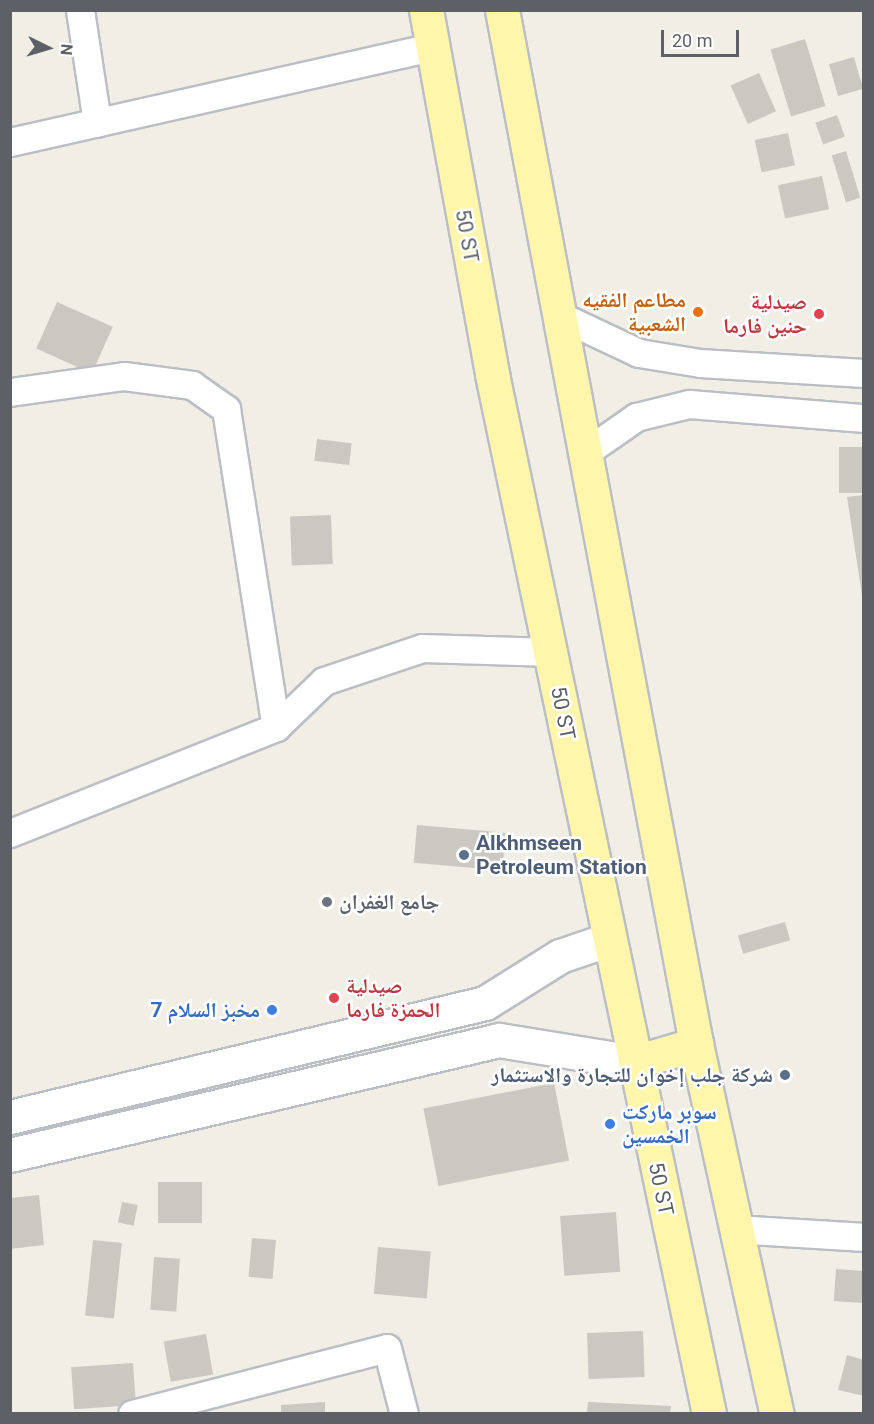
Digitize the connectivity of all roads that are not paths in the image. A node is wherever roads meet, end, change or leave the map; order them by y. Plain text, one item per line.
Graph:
1 (80, 10) edge
2 (426, 10) edge
3 (502, 10) edge
4 (433, 46) junction
5 (97, 123) junction
6 (10, 142) edge
7 (560, 316) junction
8 (864, 373) edge
9 (10, 392) edge
10 (864, 418) edge
11 (583, 454) junction
12 (551, 652) junction
13 (276, 727) junction
14 (10, 833) edge
15 (607, 940) junction
16 (696, 1044) junction
17 (635, 1062) junction
18 (10, 1118) edge
19 (10, 1155) edge
20 (735, 1229) junction
21 (864, 1237) edge
22 (140, 1413) edge
23 (404, 1413) edge
24 (709, 1413) edge
25 (777, 1413) edge

1 - 5 street
2 - 4 main road, 50 ST
3 - 7 main road
4 - 5 street
4 - 12 main road, 50 ST
5 - 6 street
7 - 8 street
7 - 11 main road
9 - 13 street
10 - 11 street
11 - 16 main road
12 - 13 street
12 - 15 main road, 50 ST
13 - 14 street
15 - 17 main road, 50 ST
15 - 18 street
16 - 17 main road
16 - 20 main road
17 - 19 street
17 - 24 main road, 50 ST
20 - 21 street
20 - 25 main road
22 - 23 street

